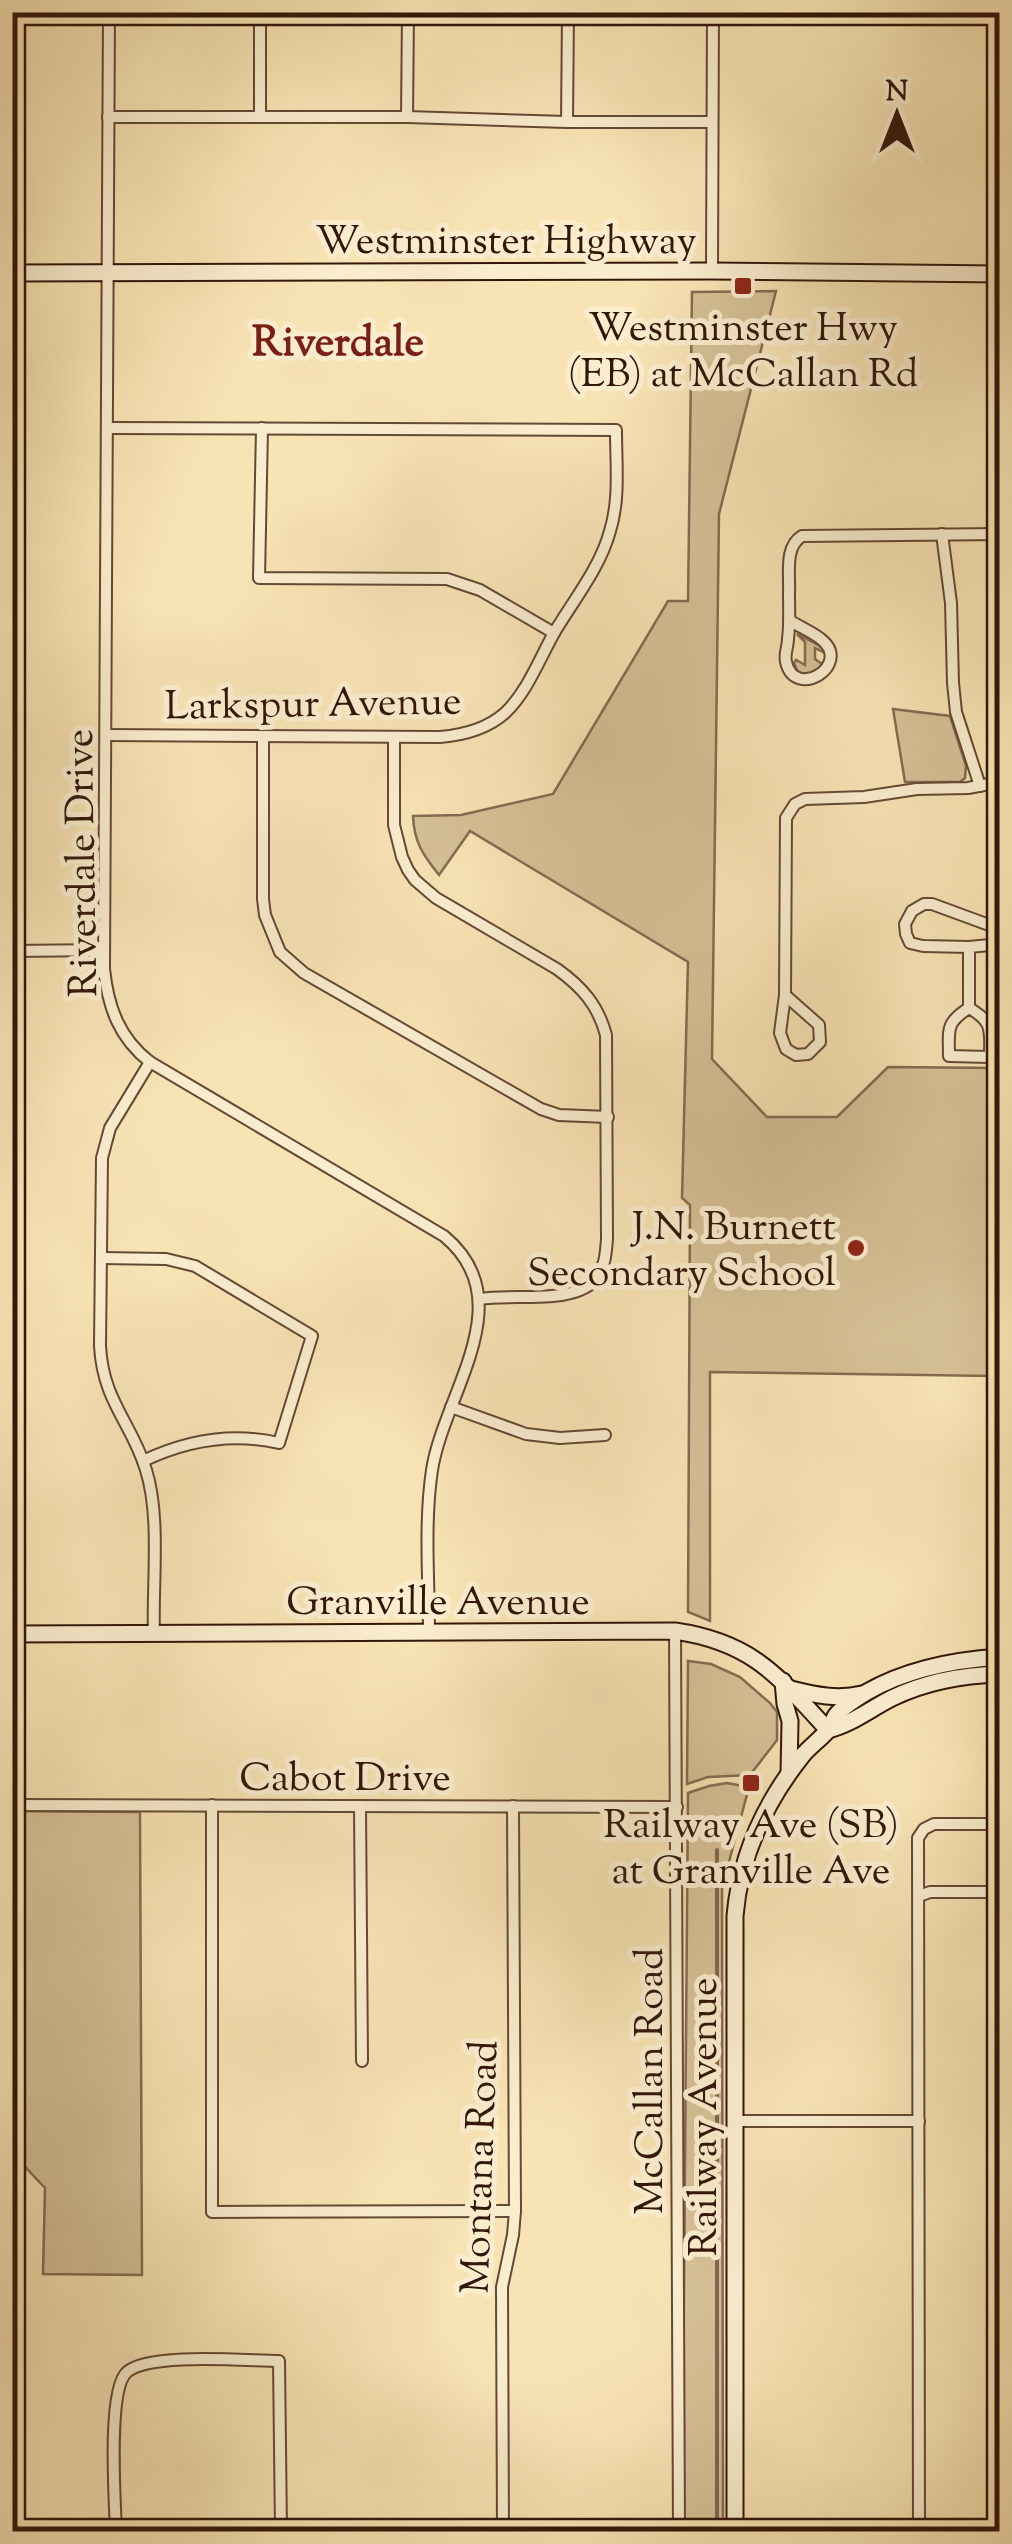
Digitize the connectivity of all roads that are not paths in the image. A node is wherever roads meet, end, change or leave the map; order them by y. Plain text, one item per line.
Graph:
1 (108, 12) edge
2 (260, 12) edge
3 (408, 12) edge
4 (568, 12) edge
5 (713, 12) edge
6 (108, 117) junction
7 (260, 117) junction
8 (407, 117) junction
9 (567, 122) junction
10 (711, 122) junction
11 (712, 272) junction
12 (12, 273) edge
13 (106, 273) junction
14 (1000, 274) edge
15 (108, 428) junction
16 (262, 428) junction
17 (942, 534) junction
18 (1000, 534) edge
19 (789, 620) junction
20 (554, 634) junction
21 (106, 735) junction
22 (263, 737) junction
23 (394, 737) junction
24 (1000, 782) edge
25 (980, 786) junction
26 (1000, 929) edge
27 (1000, 944) edge
28 (969, 948) junction
29 (104, 950) junction
30 (12, 951) edge
31 (785, 995) junction
32 (969, 1008) junction
33 (150, 1062) junction
34 (608, 1117) junction
35 (100, 1258) junction
36 (480, 1299) junction
37 (451, 1406) junction
38 (605, 1436) dead end
39 (143, 1461) junction
40 (675, 1631) junction
41 (429, 1632) junction
42 (12, 1634) edge
43 (154, 1635) junction
44 (1000, 1657) edge
45 (1000, 1674) edge
46 (786, 1685) junction
47 (866, 1693) junction
48 (828, 1730) junction
49 (790, 1773) junction
50 (12, 1805) edge
51 (212, 1806) junction
52 (360, 1806) junction
53 (513, 1806) junction
54 (677, 1806) junction
55 (1000, 1824) edge
56 (993, 1892) dead end
57 (919, 1896) junction
58 (362, 2060) dead end
59 (919, 2121) junction
60 (736, 2122) junction
61 (515, 2211) junction
62 (116, 2532) edge
63 (281, 2532) edge
64 (502, 2532) edge
65 (679, 2532) edge
66 (735, 2532) edge
67 (918, 2532) edge

1 - 6 street, Riverdale Drive
2 - 7 street
3 - 8 street
4 - 9 street
5 - 10 street
6 - 7 street
6 - 13 street, Riverdale Drive
7 - 8 street
8 - 9 street
9 - 10 street
10 - 11 street
11 - 13 main road, Westminster Highway
11 - 14 main road, Westminster Highway
12 - 13 main road, Westminster Highway
13 - 15 street, Riverdale Drive
15 - 16 street
15 - 21 street, Riverdale Drive
16 - 20 street
16 - 20 street, Larkspur Avenue
17 - 18 street
17 - 19 street
17 - 25 street
19 - 19 street
20 - 23 street, Larkspur Avenue
21 - 22 street, Larkspur Avenue
21 - 29 street, Riverdale Drive
22 - 23 street, Larkspur Avenue
22 - 34 street
23 - 34 street
24 - 25 street
25 - 31 street
26 - 28 street
27 - 28 street
28 - 32 street
29 - 30 street
29 - 33 street, Riverdale Drive
31 - 31 street
32 - 32 street
33 - 35 street
33 - 36 street, Riverdale Drive
34 - 36 street
35 - 39 street
35 - 39 street
36 - 37 street
37 - 38 street
37 - 41 street
39 - 43 street
40 - 41 main road, Granville Avenue
40 - 46 main road, Granville Avenue
40 - 54 street, McCallan Road
41 - 43 main road, Granville Avenue
42 - 43 main road, Granville Avenue
44 - 47 main road
45 - 48 main road
46 - 47 main road
46 - 48 main road, Granville Avenue
46 - 49 main road
47 - 48 main road
48 - 49 main road, Railway Avenue
49 - 60 main road, Railway Avenue
50 - 51 street, Cabot Drive
51 - 52 street, Cabot Drive
51 - 61 street
52 - 53 street, Cabot Drive
52 - 58 street
53 - 54 street, Cabot Drive
53 - 61 street, Montana Road
54 - 65 street, McCallan Road
55 - 57 street
56 - 57 street
57 - 59 street
59 - 60 street
59 - 67 street
60 - 66 main road, Railway Avenue
61 - 64 street, Montana Road
62 - 63 street

